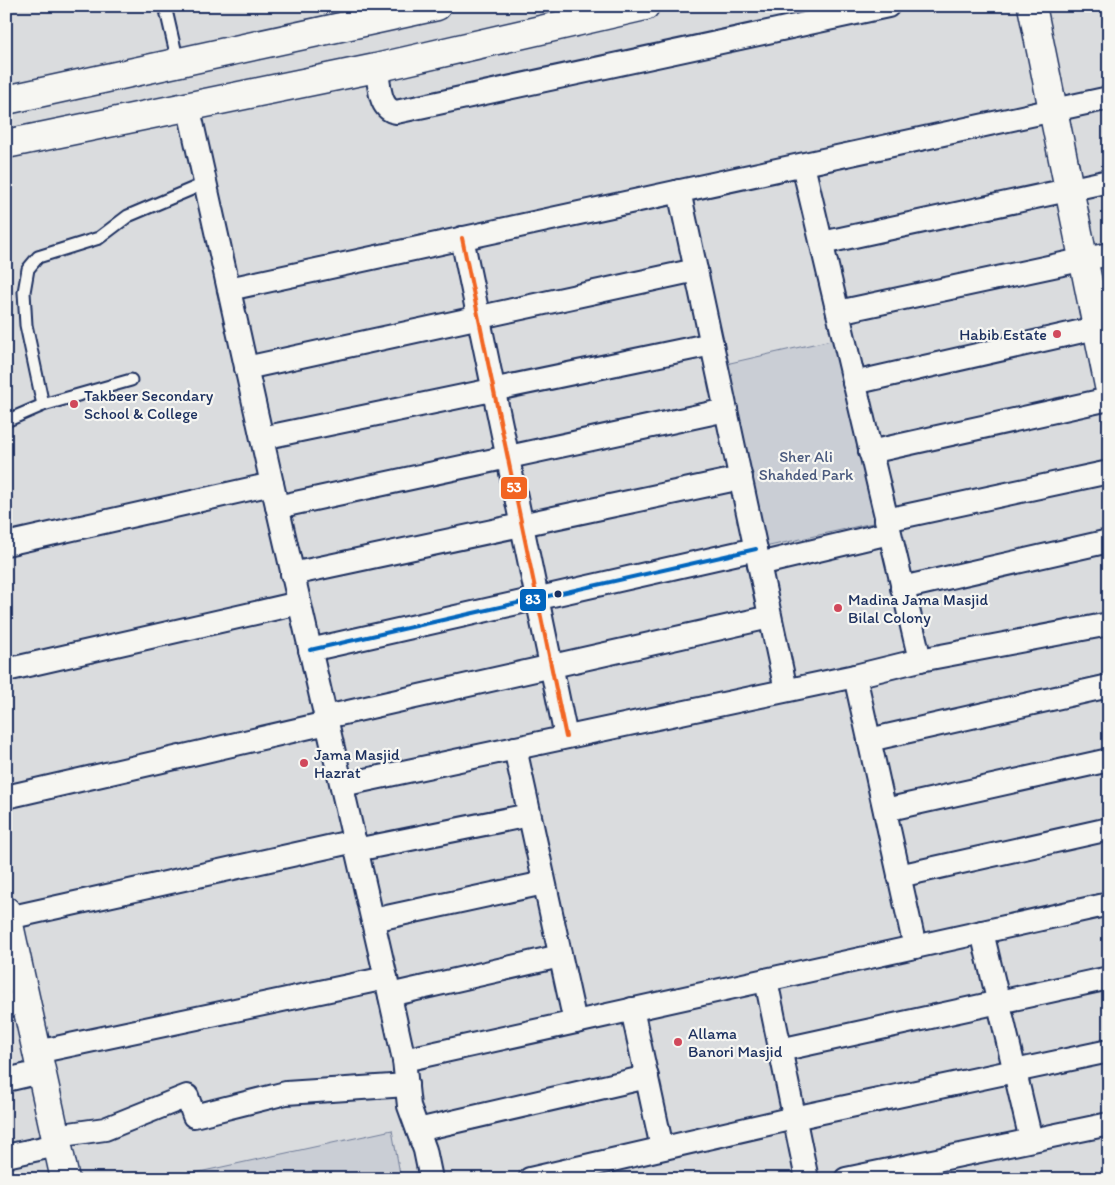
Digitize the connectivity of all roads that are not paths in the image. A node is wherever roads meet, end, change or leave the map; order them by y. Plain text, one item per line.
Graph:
1 (165, 6) edge
2 (436, 6) edge
3 (645, 6) edge
4 (888, 6) edge
5 (1032, 6) edge
6 (178, 62) junction
7 (378, 74) junction
8 (1109, 98) edge
9 (6, 100) edge
10 (188, 105) junction
11 (1054, 111) junction
12 (6, 144) edge
13 (803, 165) junction
14 (1109, 181) edge
15 (206, 183) junction
16 (1069, 190) junction
17 (679, 192) junction
18 (462, 238) junction
19 (822, 244) junction
20 (1096, 257) edge
21 (696, 270) junction
22 (229, 289) junction
23 (838, 312) junction
24 (479, 317) junction
25 (1103, 327) edge
26 (712, 344) junction
27 (246, 368) junction
28 (131, 380) dead end
29 (854, 383) junction
30 (1109, 386) edge
31 (494, 390) junction
32 (1109, 399) edge
33 (43, 405) junction
34 (726, 410) junction
35 (6, 421) edge
36 (262, 438) junction
37 (870, 452) junction
38 (508, 457) junction
39 (1109, 472) edge
40 (741, 478) junction
41 (272, 484) junction
42 (277, 507) junction
43 (522, 525) junction
44 (888, 527) junction
45 (1109, 541) edge
46 (6, 544) edge
47 (758, 556) junction
48 (292, 574) junction
49 (902, 588) junction
50 (537, 599) junction
51 (299, 603) junction
52 (770, 617) junction
53 (1109, 624) edge
54 (310, 650) junction
55 (920, 660) junction
56 (551, 666) junction
57 (6, 670) edge
58 (855, 676) junction
59 (1109, 686) edge
60 (786, 690) junction
61 (326, 720) junction
62 (566, 737) junction
63 (870, 740) junction
64 (515, 748) junction
65 (1109, 760) edge
66 (342, 785) junction
67 (6, 797) edge
68 (885, 810) junction
69 (529, 815) junction
70 (1109, 829) edge
71 (355, 845) junction
72 (899, 876) junction
73 (544, 883) junction
74 (1109, 904) edge
75 (373, 920) junction
76 (8, 923) edge
77 (982, 932) junction
78 (914, 947) junction
79 (560, 956) junction
80 (1109, 978) edge
81 (766, 980) junction
82 (388, 987) junction
83 (998, 1002) junction
84 (16, 1004) edge
85 (632, 1009) junction
86 (575, 1022) junction
87 (780, 1050) junction
88 (1109, 1051) edge
89 (404, 1060) junction
90 (39, 1062) junction
91 (1015, 1071) junction
92 (647, 1077) junction
93 (6, 1080) edge
94 (407, 1085) junction
95 (794, 1118) junction
96 (1109, 1124) edge
97 (418, 1130) junction
98 (56, 1140) junction
99 (1031, 1140) junction
100 (662, 1148) junction
101 (6, 1156) edge
102 (560, 1175) edge
103 (65, 1179) edge
104 (431, 1179) edge
105 (530, 1179) edge
106 (807, 1179) edge
107 (846, 1179) edge

1 - 6 lane
2 - 6 street
3 - 7 street
4 - 7 street
5 - 11 street
6 - 9 street
7 - 10 street
8 - 11 street
10 - 12 street
10 - 15 street
11 - 13 street
11 - 16 street
13 - 17 street
13 - 19 street
14 - 16 street
15 - 22 street
15 - 33 lane
16 - 19 street
16 - 20 street
17 - 18 street
17 - 21 street
18 - 22 street
18 - 24 street
19 - 23 street
20 - 23 street
20 - 25 street
21 - 24 street
21 - 26 street
22 - 27 street
23 - 29 street
24 - 27 street
24 - 31 street
25 - 29 street
25 - 30 street
26 - 31 street
26 - 34 street
27 - 36 street
28 - 33 lane
29 - 37 street
31 - 36 street
31 - 38 street
32 - 37 street
33 - 35 lane
34 - 38 street
34 - 40 street
36 - 41 street
37 - 44 street
38 - 42 street
38 - 43 street
39 - 44 street
40 - 43 street
40 - 47 street
41 - 42 street
41 - 46 street
42 - 48 street
43 - 48 street
43 - 50 street
44 - 47 street
44 - 49 street
45 - 49 street
47 - 50 street
47 - 52 street
48 - 51 street
49 - 55 street
50 - 54 street
50 - 56 street
51 - 54 street
51 - 57 street
52 - 56 street
52 - 60 street
53 - 55 street
54 - 61 street
55 - 58 street
56 - 61 street
56 - 62 street
58 - 60 street
58 - 63 street
59 - 63 street
60 - 62 street
61 - 66 street
61 - 67 street
62 - 64 street
63 - 68 street
64 - 66 street
64 - 69 street
65 - 68 street
66 - 71 street
68 - 72 street
69 - 71 street
69 - 73 street
70 - 72 street
71 - 75 street
71 - 76 street
72 - 78 street
73 - 75 street
73 - 79 street
74 - 77 street
75 - 82 street
76 - 84 street
77 - 78 street
77 - 83 street
78 - 81 street
79 - 82 street
79 - 86 street
80 - 83 street
81 - 85 street
81 - 87 street
82 - 89 street
82 - 90 street
83 - 87 street
83 - 91 street
84 - 90 street
85 - 86 street
85 - 92 street
86 - 89 street
87 - 95 street
88 - 91 street
89 - 94 street
90 - 93 street
90 - 98 street
91 - 95 street
91 - 99 street
92 - 97 street
92 - 100 street
94 - 97 street
94 - 98 street
95 - 100 street
95 - 106 street
96 - 99 street
97 - 104 street
98 - 101 street
98 - 103 street
99 - 107 street
100 - 102 street
102 - 105 street

